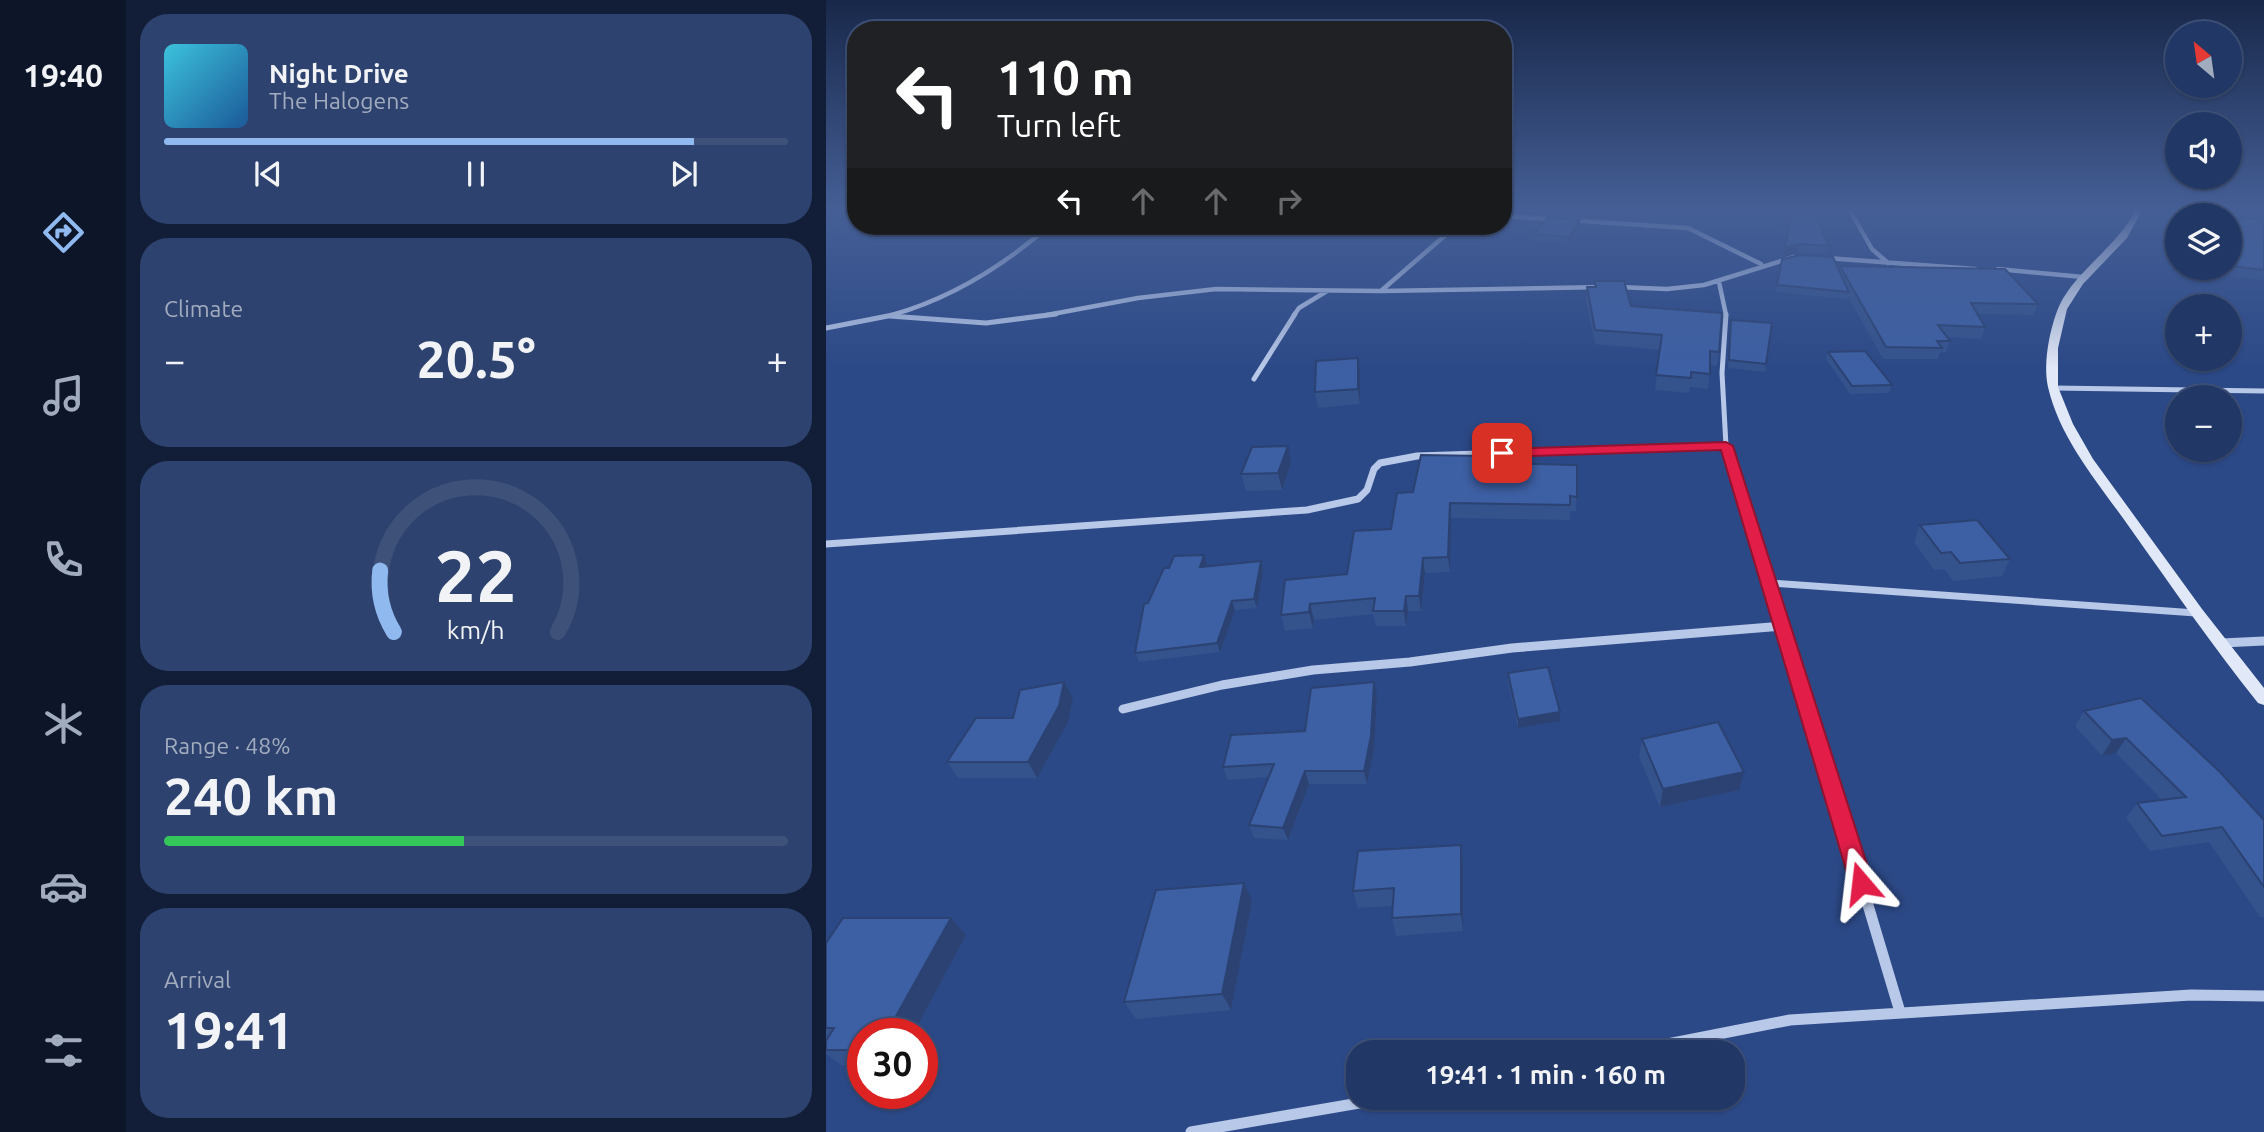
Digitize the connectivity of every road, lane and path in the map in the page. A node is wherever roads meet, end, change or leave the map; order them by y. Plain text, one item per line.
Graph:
1 (1005, 262) edge
2 (1415, 262) edge
3 (1757, 262) edge
4 (1772, 262) edge
5 (1872, 262) edge
6 (2098, 262) edge
7 (1889, 263) joint
8 (1761, 264) junction
9 (2083, 277) junction
10 (1719, 282) junction
11 (1331, 289) junction
12 (1381, 291) junction
13 (890, 317) junction
14 (826, 328) edge
15 (1254, 379) dead end
16 (2053, 388) junction
17 (2264, 391) edge
18 (1726, 446) junction
19 (826, 544) edge
20 (1770, 583) junction
21 (2196, 612) junction
22 (1784, 626) junction
23 (2264, 642) edge
24 (2218, 643) junction
25 (2264, 699) edge
26 (1123, 709) dead end
27 (2264, 996) edge
28 (1900, 1012) junction
29 (1689, 1040) edge
30 (1346, 1105) edge
31 (1191, 1132) edge

1 - 13 street
2 - 12 street
3 - 8 street
4 - 8 street
5 - 7 street
6 - 9 street
7 - 9 street
8 - 10 street
9 - 16 street
10 - 12 street
10 - 18 street
11 - 12 street
11 - 13 street
11 - 15 street
13 - 14 street
16 - 17 street
16 - 21 street
18 - 19 street
18 - 20 street
20 - 21 street
20 - 22 street
21 - 24 street
22 - 26 street
22 - 28 street
23 - 24 street
24 - 25 street
27 - 28 street
28 - 29 street
30 - 31 street

